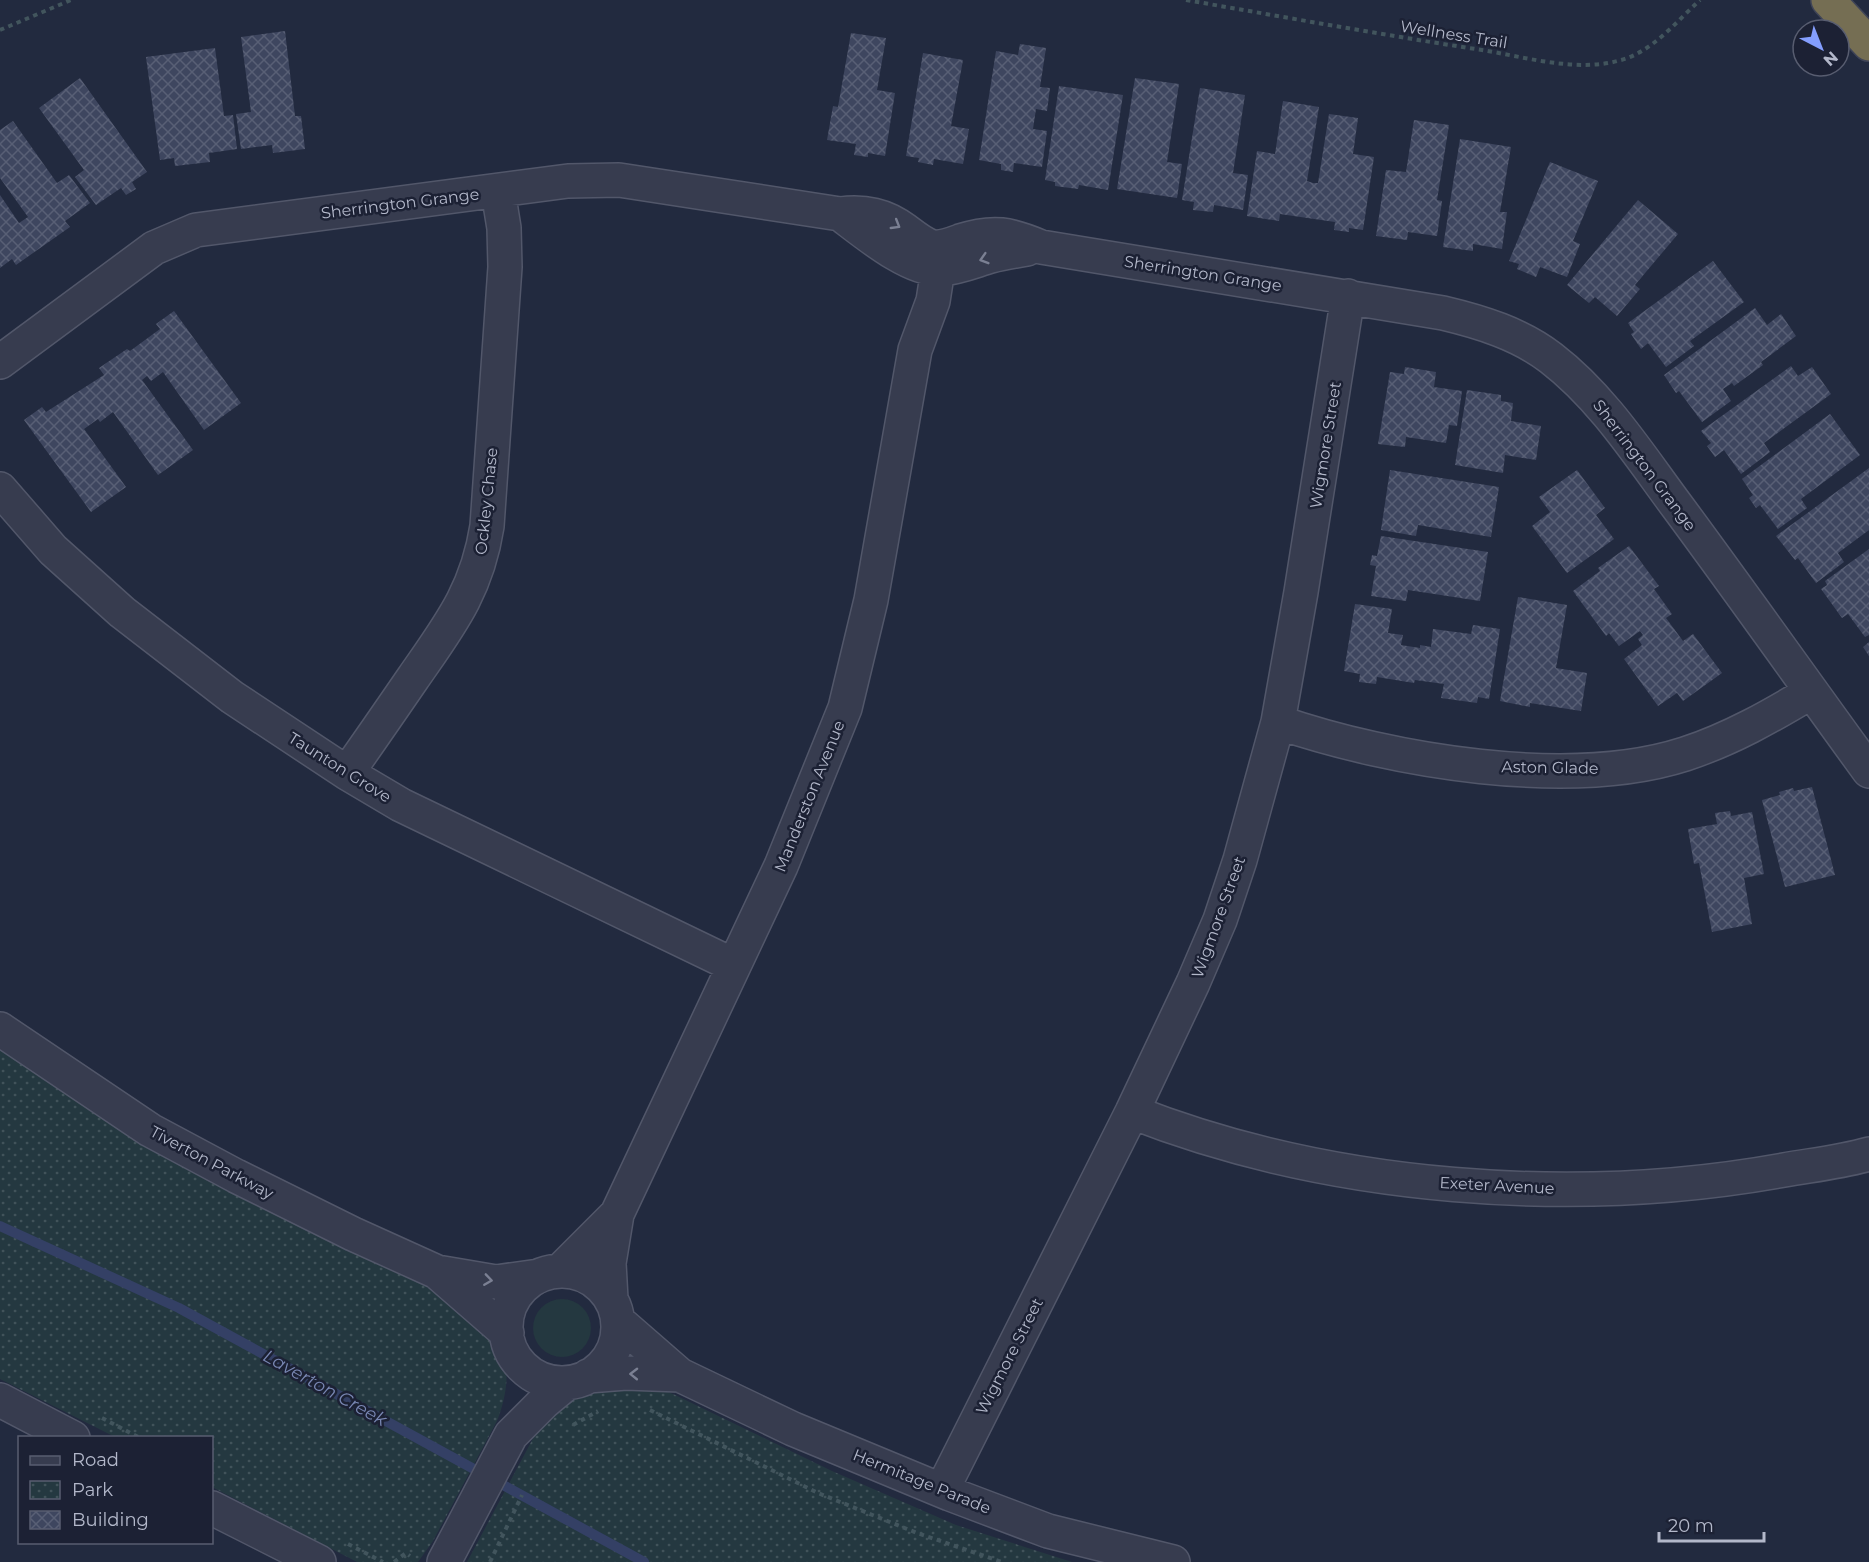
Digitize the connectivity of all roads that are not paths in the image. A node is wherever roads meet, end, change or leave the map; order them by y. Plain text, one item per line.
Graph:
1 (1828, 0) edge
2 (1869, 44) edge
3 (498, 191) junction
4 (930, 260) junction
5 (1348, 296) junction
6 (0, 362) edge
7 (0, 489) edge
8 (1811, 692) junction
9 (1278, 722) junction
10 (1869, 771) edge
11 (347, 773) junction
12 (733, 965) junction
13 (0, 1029) edge
14 (1132, 1112) junction
15 (1869, 1154) edge
16 (617, 1214) junction
17 (437, 1272) junction
18 (549, 1274) junction
19 (615, 1310) junction
20 (512, 1346) junction
21 (680, 1375) junction
22 (577, 1380) junction
23 (0, 1401) edge
24 (512, 1435) junction
25 (71, 1436) edge
26 (942, 1490) junction
27 (213, 1509) edge
28 (448, 1556) edge
29 (319, 1562) edge
30 (1173, 1562) edge

1 - 2 highway
3 - 4 street, Sherrington Grange
3 - 6 street, Sherrington Grange
3 - 11 street, Ockley Chase
4 - 5 street, Sherrington Grange
4 - 12 street, Manderston Avenue
5 - 8 street, Sherrington Grange
5 - 9 street, Wigmore Street
7 - 11 street, Taunton Grove
8 - 9 street, Aston Glade
8 - 10 street, Sherrington Grange
9 - 14 street, Wigmore Street
11 - 12 street, Taunton Grove
12 - 16 street, Manderston Avenue
13 - 17 street, Tiverton Parkway
14 - 15 street, Exeter Avenue
14 - 26 street, Wigmore Street
16 - 18 street, Manderston Avenue
16 - 19 street, Manderston Avenue
17 -> 18 street, Tiverton Parkway
17 - 20 street, Tiverton Parkway
18 - 19 street
18 - 20 street
19 - 21 street, Hermitage Parade
19 - 22 street
20 - 22 street
20 - 24 street
21 -> 22 street, Hermitage Parade
21 - 26 street, Hermitage Parade
22 - 24 street
23 - 25 street
24 - 28 street
26 - 30 street, Hermitage Parade
27 - 29 street

